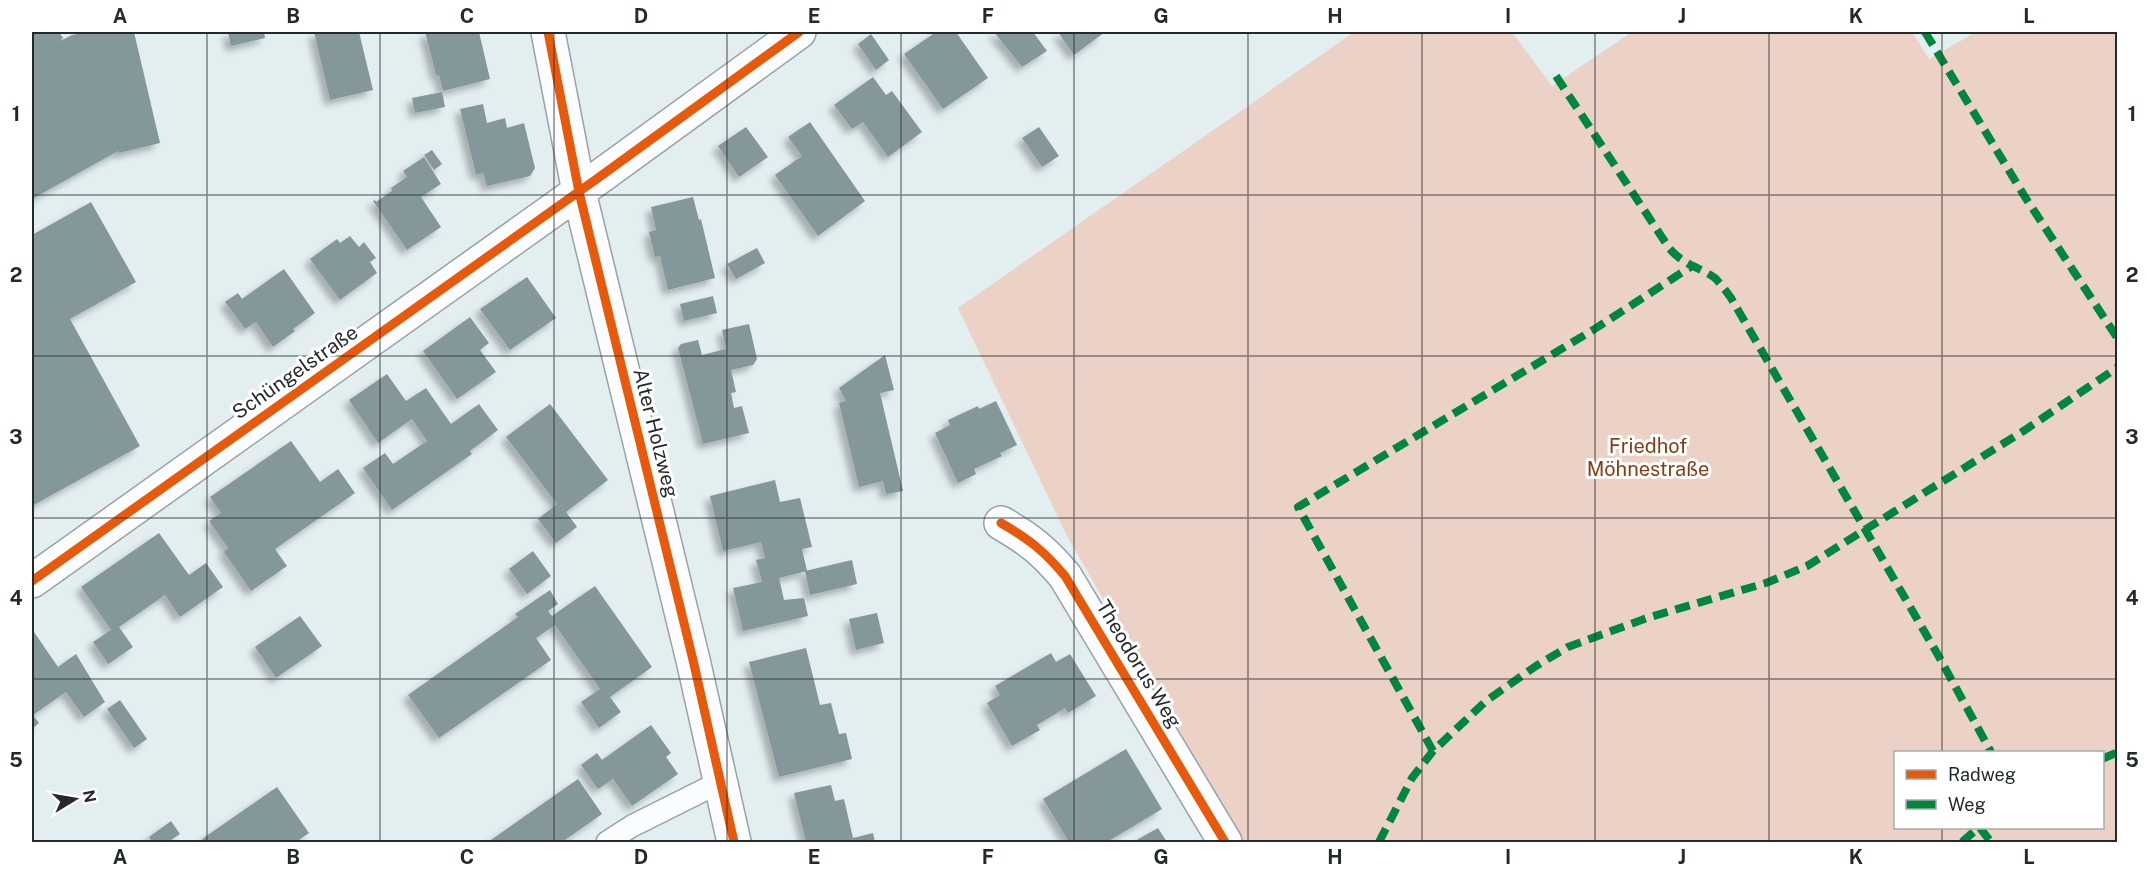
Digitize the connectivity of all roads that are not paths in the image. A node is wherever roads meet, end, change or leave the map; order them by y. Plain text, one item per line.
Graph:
1 (548, 32) edge
2 (799, 32) edge
3 (579, 192) junction
4 (1000, 523) dead end
5 (32, 581) edge
6 (720, 782) junction
7 (607, 843) edge
8 (734, 843) edge
9 (1225, 843) edge

1 - 3 street, Alter Holzweg
2 - 3 street, Schüngelstraße
3 - 5 street, Schüngelstraße
3 - 6 street, Alter Holzweg
4 - 9 street, Theodorus Weg
6 - 7 lane
6 - 8 street, Alter Holzweg

